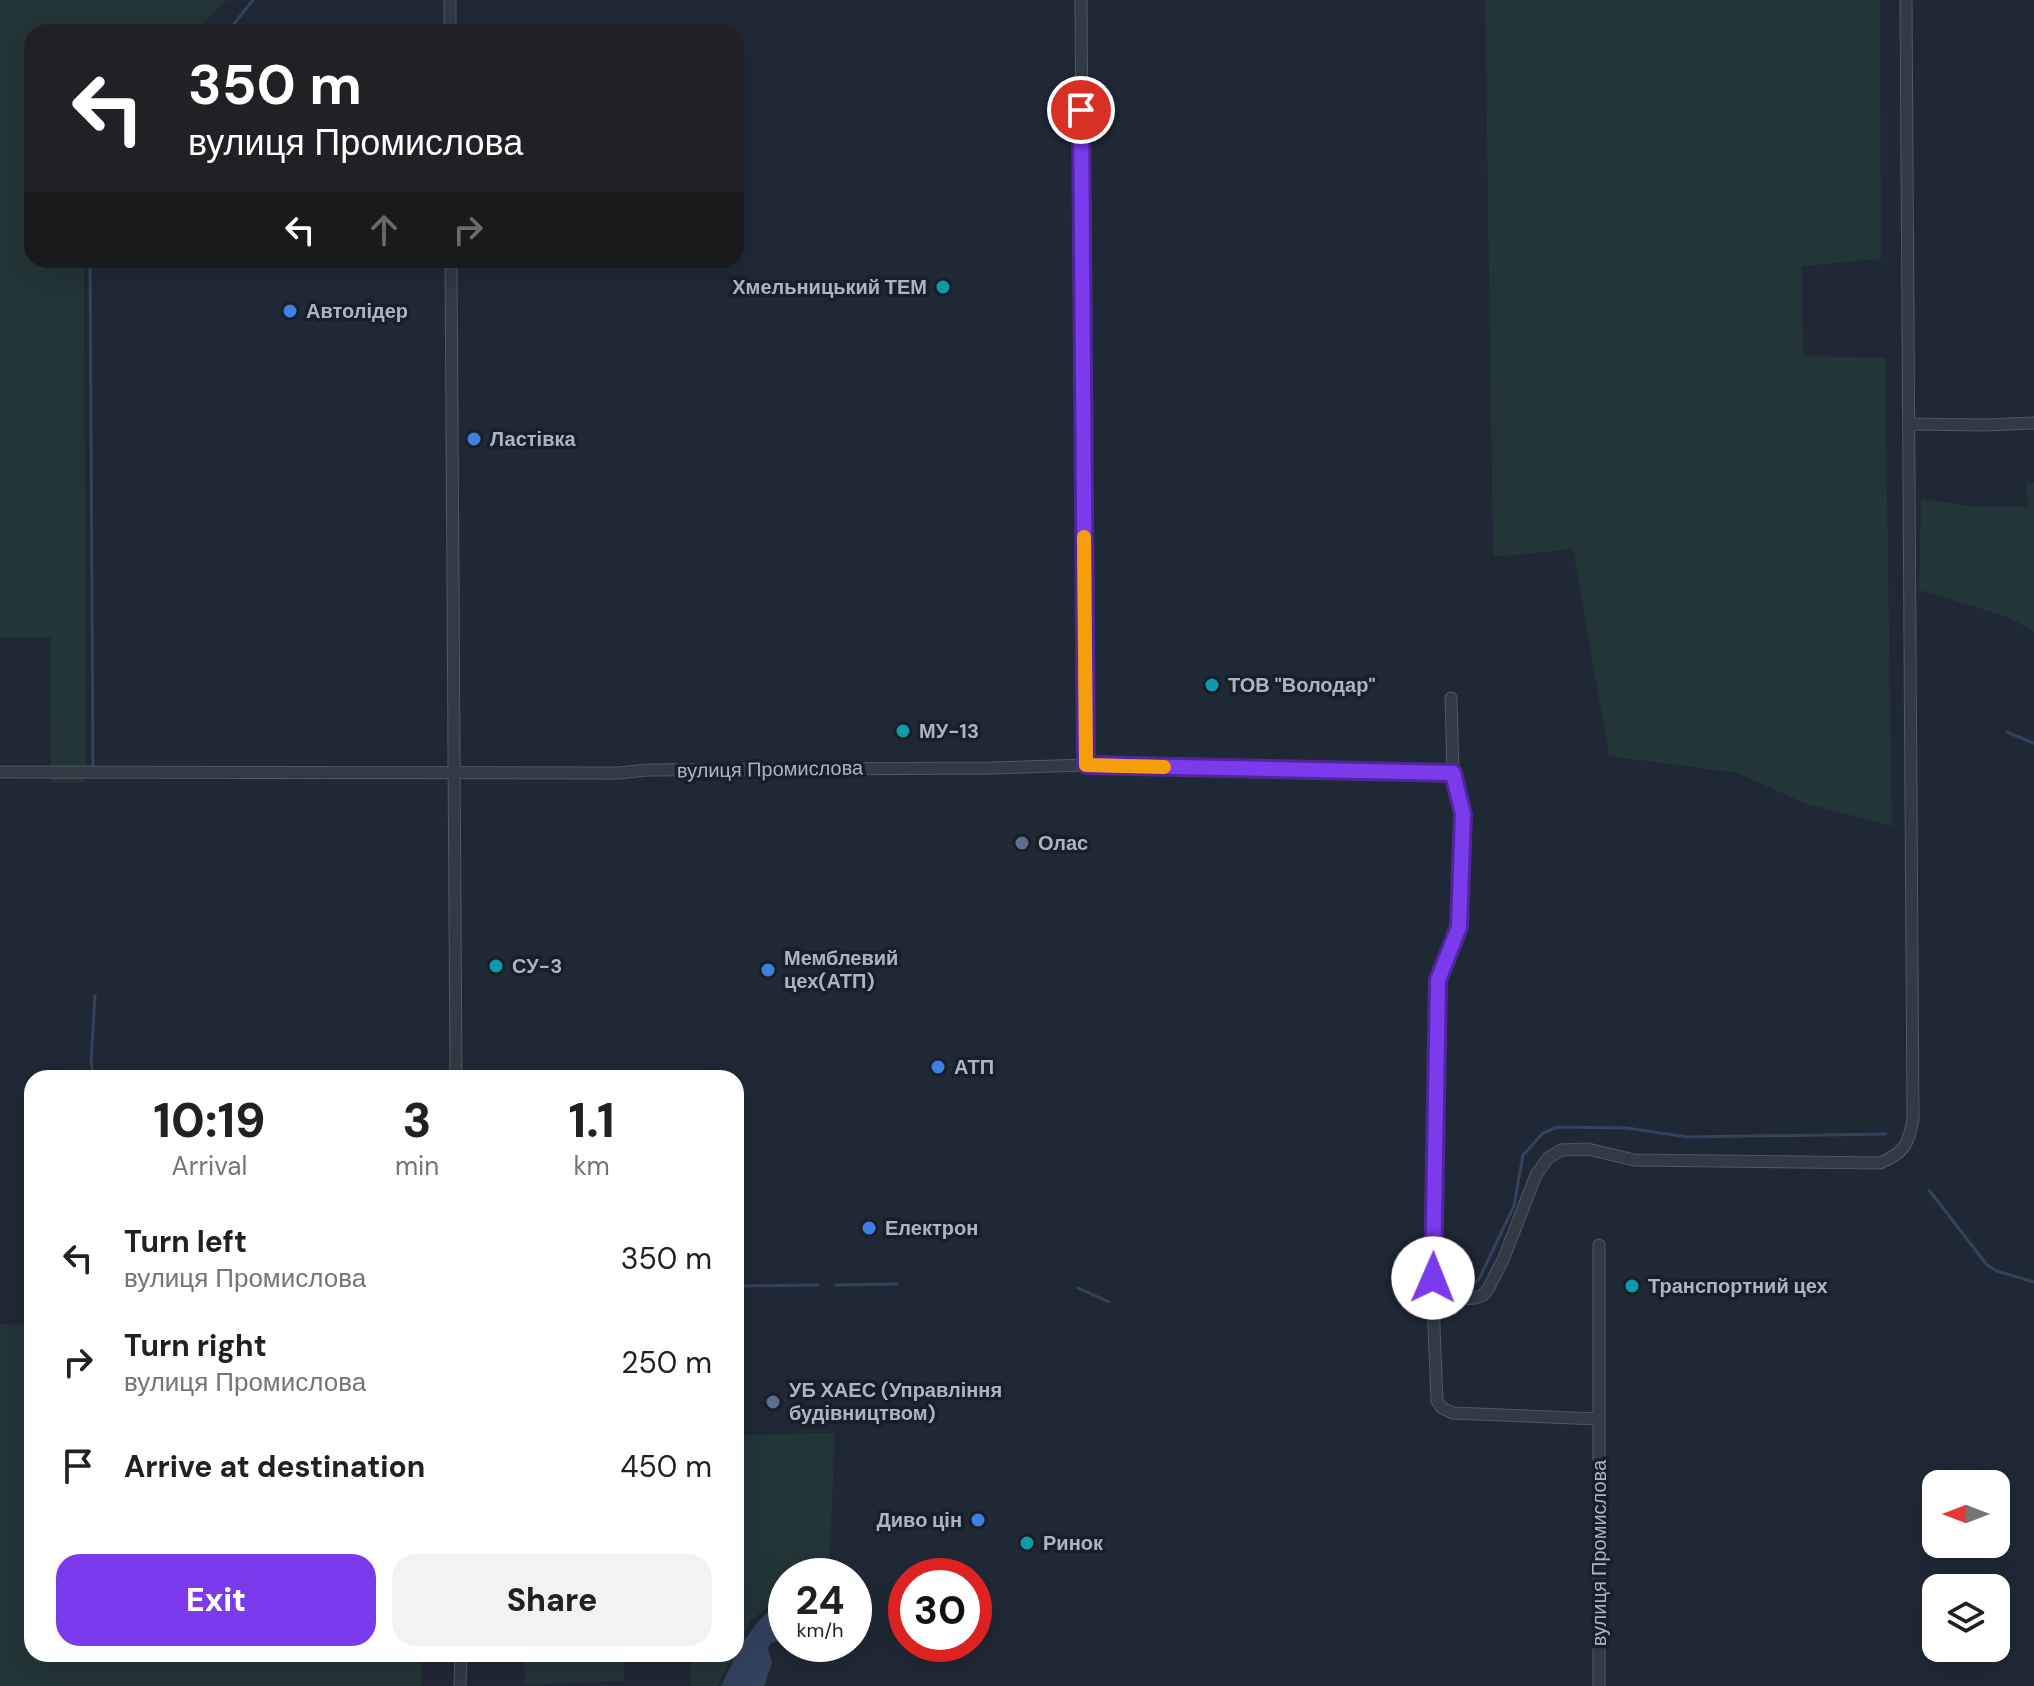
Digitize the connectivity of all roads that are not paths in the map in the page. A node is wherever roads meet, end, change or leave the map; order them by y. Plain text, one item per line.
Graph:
1 (450, 0) edge
2 (1081, 0) edge
3 (1906, 0) edge
4 (450, 24) edge
5 (451, 268) edge
6 (2034, 423) edge
7 (1910, 424) junction
8 (1451, 698) dead end
9 (1086, 765) junction
10 (0, 772) edge
11 (454, 773) junction
12 (1453, 773) junction
13 (456, 1070) edge
14 (1599, 1245) dead end
15 (1433, 1301) junction
16 (1599, 1419) junction
17 (461, 1662) edge
18 (460, 1686) edge
19 (1599, 1686) edge

1 - 4 street
2 - 9 street
3 - 7 street
5 - 11 street
6 - 7 street
7 - 15 street
8 - 12 street
9 - 11 street, вулиця Промислова
9 - 12 street, вулиця Промислова
10 - 11 street, вулиця Промислова
11 - 13 street
12 - 15 street
14 - 16 street, вулиця Промислова
15 - 16 street
16 - 19 street, вулиця Промислова
17 - 18 street

